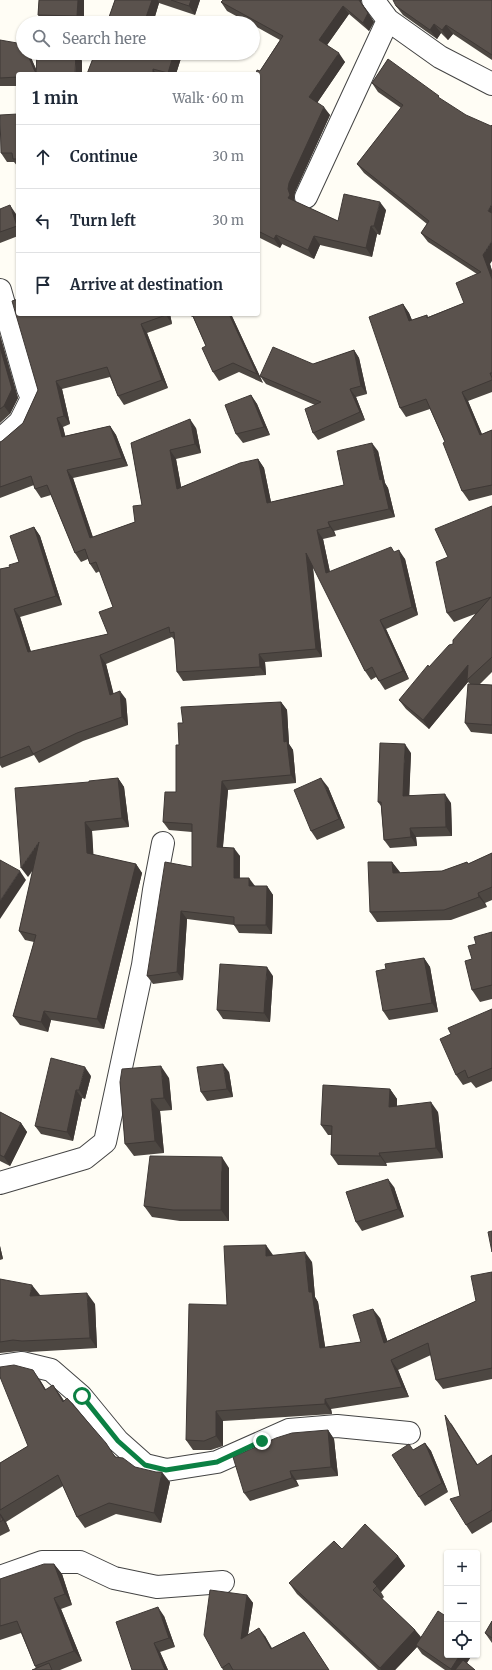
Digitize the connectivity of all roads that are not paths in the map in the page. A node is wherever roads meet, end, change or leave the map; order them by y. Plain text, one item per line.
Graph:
1 (373, 0) edge
2 (388, 20) junction
3 (492, 84) edge
4 (306, 197) dead end
5 (0, 290) edge
6 (0, 440) edge
7 (163, 843) dead end
8 (0, 1183) edge
9 (0, 1366) edge
10 (409, 1432) dead end
11 (0, 1577) edge
12 (223, 1582) dead end

1 - 2 street
2 - 3 street
2 - 4 street
5 - 6 street
7 - 8 street
9 - 10 street
11 - 12 street

